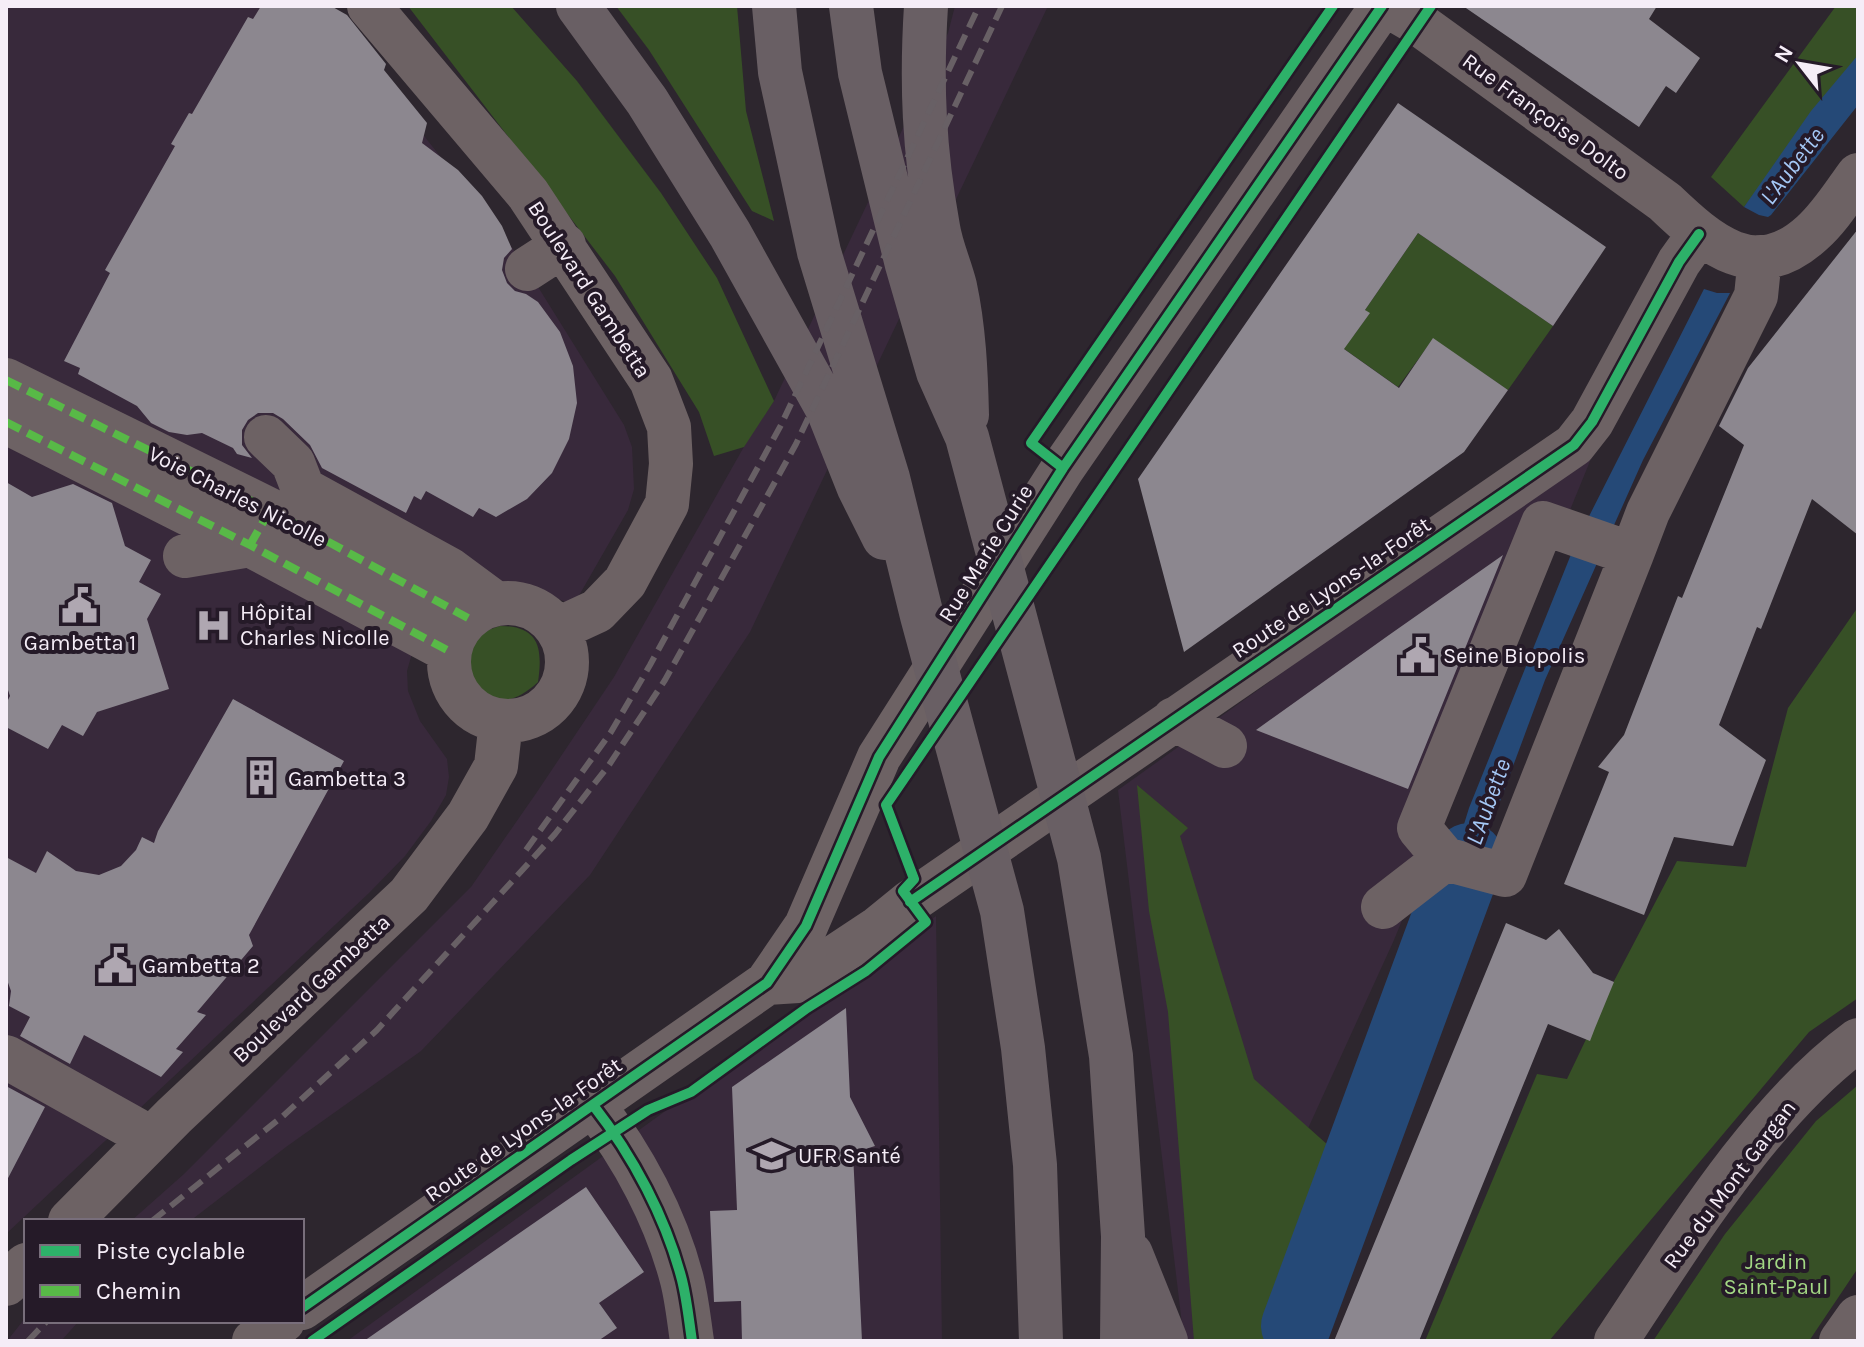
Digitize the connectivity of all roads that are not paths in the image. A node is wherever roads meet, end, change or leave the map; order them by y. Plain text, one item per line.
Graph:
1 (369, 6) edge
2 (578, 6) edge
3 (774, 6) edge
4 (851, 6) edge
5 (926, 6) edge
6 (1385, 6) edge
7 (1858, 175) edge
8 (1699, 234) junction
9 (564, 245) junction
10 (1760, 257) junction
11 (527, 269) dead end
12 (6, 380) edge
13 (6, 422) edge
14 (266, 437) dead end
15 (967, 437) junction
16 (260, 527) junction
17 (1630, 554) junction
18 (185, 556) dead end
19 (922, 616) junction
20 (470, 624) junction
21 (558, 629) junction
22 (1174, 719) junction
23 (501, 721) junction
24 (1225, 746) dead end
25 (1445, 859) junction
26 (818, 901) junction
27 (1383, 907) dead end
28 (878, 928) junction
29 (767, 983) junction
30 (1857, 1041) edge
31 (6, 1057) edge
32 (593, 1105) junction
33 (151, 1138) junction
34 (72, 1219) edge
35 (1123, 1236) junction
36 (24, 1267) edge
37 (6, 1284) edge
38 (304, 1307) edge
39 (1858, 1317) edge
40 (280, 1323) edge
41 (254, 1341) edge
42 (692, 1341) edge
43 (1041, 1341) edge
44 (1122, 1341) edge
45 (1166, 1341) edge
46 (1616, 1341) edge
47 (1841, 1341) edge

1 - 9 street, Boulevard Gambetta
2 - 19 highway
3 - 19 highway
4 - 15 highway
5 - 15 highway
6 - 8 street, Rue Françoise Dolto
6 - 26 street, Rue Marie Curie
7 - 10 street
8 - 10 street
8 - 22 street, Route de Lyons-la-Forêt
9 - 11 street
9 - 21 street, Boulevard Gambetta
10 - 17 street
12 - 16 street, Voie Charles Nicolle
13 - 16 street, Voie Charles Nicolle
14 - 20 street
15 - 35 highway
16 - 18 street
16 - 20 street, Voie Charles Nicolle
17 - 25 street
17 - 25 street
19 - 43 highway
20 - 21 street
20 - 23 street
21 - 23 street
22 - 24 street
22 - 28 street, Route de Lyons-la-Forêt
23 - 33 street, Boulevard Gambetta
25 - 27 street
26 - 28 street
26 - 29 street, Rue Marie Curie
28 - 29 street, Route de Lyons-la-Forêt
29 - 32 street, Route de Lyons-la-Forêt
30 - 46 street, Rue du Mont Gargan
31 - 33 street
32 - 38 street, Route de Lyons-la-Forêt
32 - 42 street
33 - 34 street, Boulevard Gambetta
35 - 44 highway
35 - 45 highway
36 - 37 street
39 - 47 street
40 - 41 street

